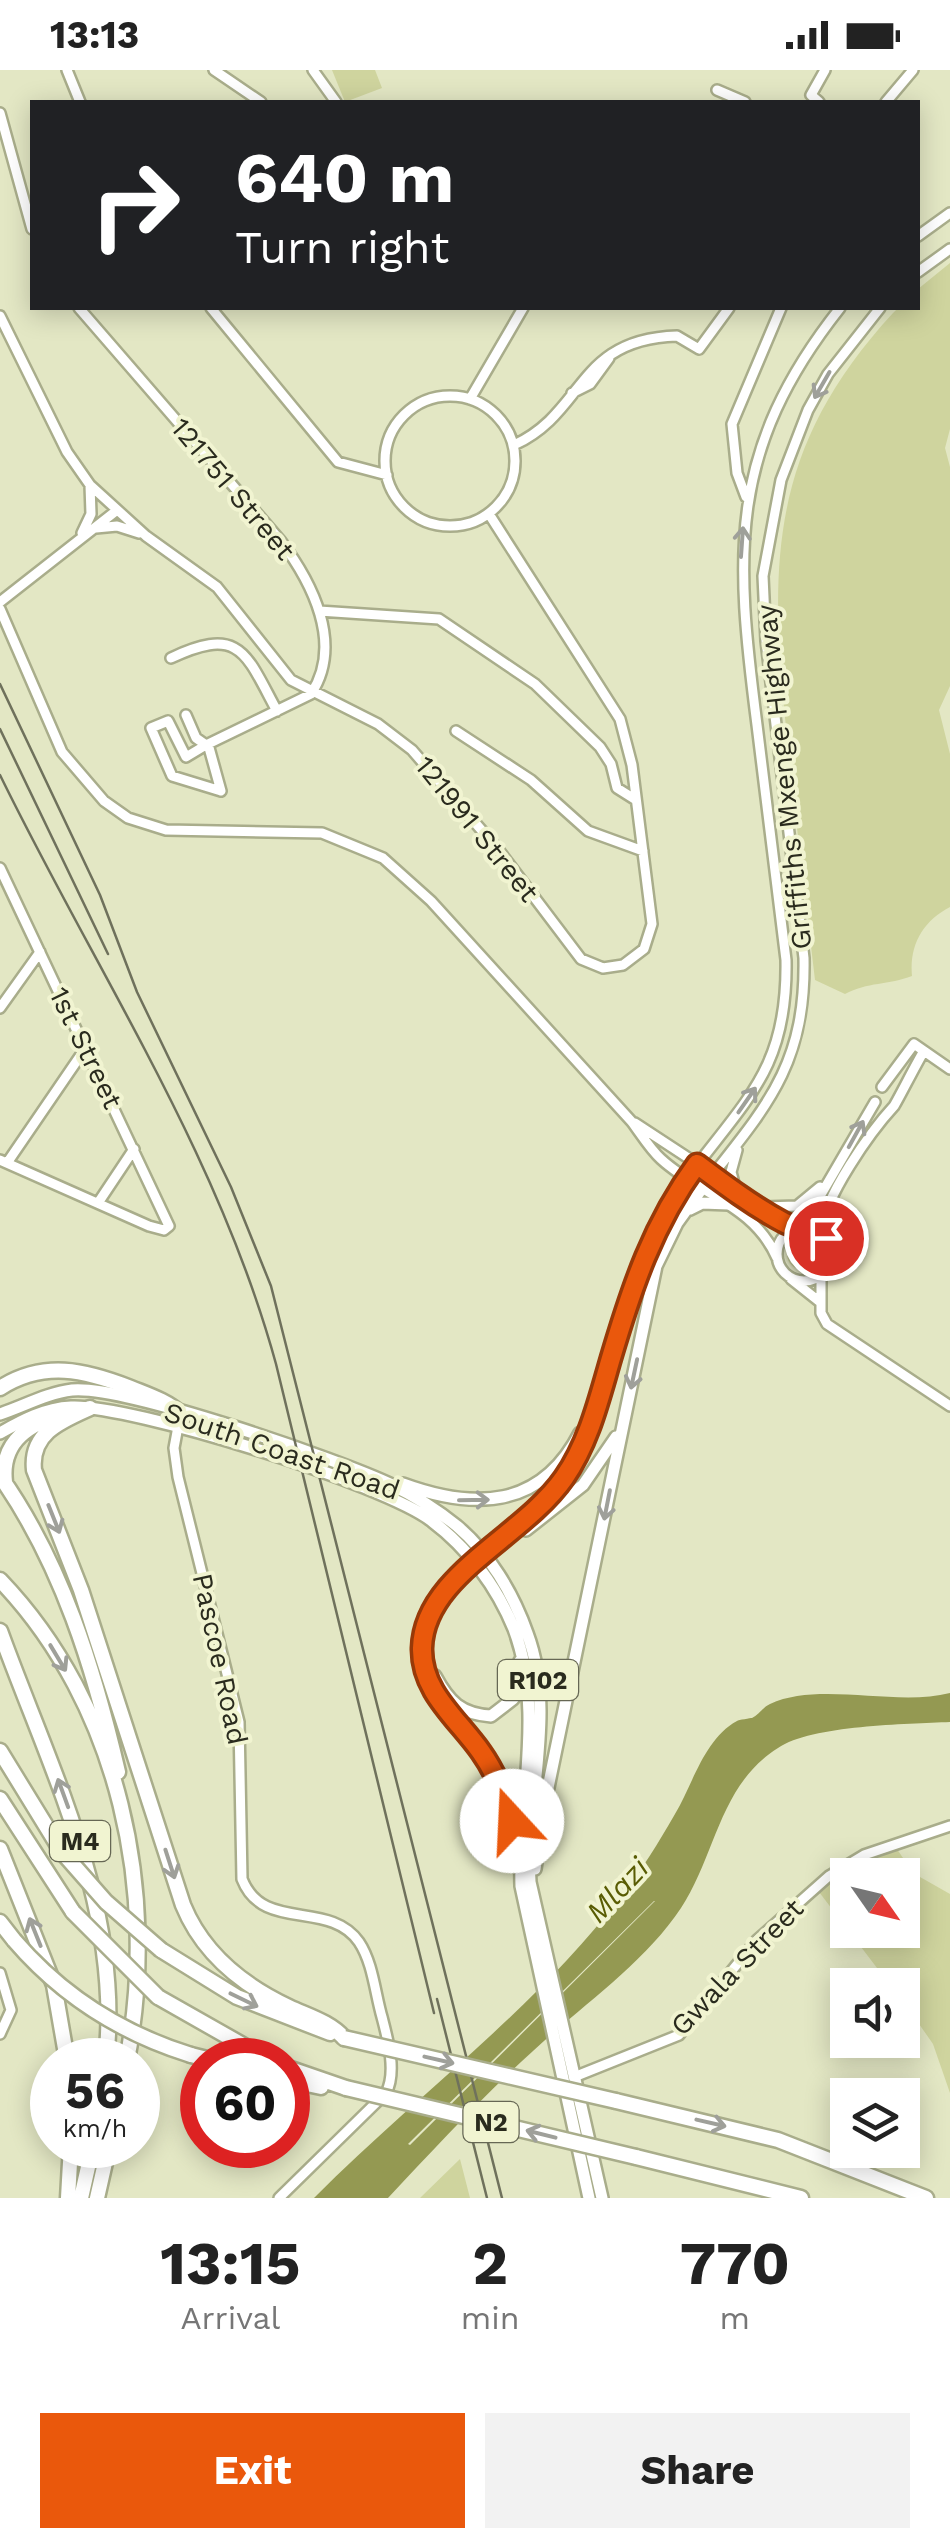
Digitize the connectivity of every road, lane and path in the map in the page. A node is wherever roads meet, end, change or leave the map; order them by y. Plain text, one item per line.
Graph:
1 (66, 70) edge
2 (214, 70) edge
3 (313, 70) edge
4 (825, 70) edge
5 (913, 70) edge
6 (717, 90) dead end
7 (79, 100) edge
8 (259, 100) edge
9 (335, 100) edge
10 (740, 100) edge
11 (815, 100) edge
12 (888, 100) edge
13 (0, 113) edge
14 (950, 213) edge
15 (30, 222) edge
16 (920, 235) edge
17 (950, 251) edge
18 (920, 271) edge
19 (81, 310) edge
20 (212, 310) edge
21 (521, 310) edge
22 (729, 310) edge
23 (779, 310) edge
24 (839, 310) edge
25 (878, 310) edge
26 (0, 316) edge
27 (470, 399) junction
28 (514, 445) junction
29 (387, 475) junction
30 (90, 485) junction
31 (747, 500) junction
32 (116, 511) junction
33 (489, 514) junction
34 (92, 528) junction
35 (146, 536) junction
36 (78, 539) junction
37 (0, 606) edge
38 (319, 611) junction
39 (171, 658) dead end
40 (312, 694) junction
41 (278, 711) junction
42 (186, 715) dead end
43 (456, 731) dead end
44 (207, 744) junction
45 (636, 800) junction
46 (643, 851) junction
47 (0, 868) edge
48 (40, 952) junction
49 (0, 1008) edge
50 (87, 1046) junction
51 (924, 1051) junction
52 (949, 1066) edge
53 (882, 1087) junction
54 (896, 1094) junction
55 (875, 1102) junction
56 (886, 1110) junction
57 (632, 1122) junction
58 (753, 1122) junction
59 (134, 1149) junction
60 (4, 1162) edge
61 (697, 1164) junction
62 (832, 1174) junction
63 (712, 1176) junction
64 (688, 1177) junction
65 (703, 1187) junction
66 (736, 1191) junction
67 (98, 1203) junction
68 (729, 1204) junction
69 (760, 1207) junction
70 (682, 1216) junction
71 (798, 1228) junction
72 (822, 1234) junction
73 (777, 1258) junction
74 (821, 1276) junction
75 (790, 1278) junction
76 (820, 1302) junction
77 (611, 1358) junction
78 (0, 1388) edge
79 (950, 1406) edge
80 (84, 1407) junction
81 (626, 1410) junction
82 (0, 1414) edge
83 (179, 1421) junction
84 (0, 1434) edge
85 (314, 1456) junction
86 (2, 1479) edge
87 (517, 1534) junction
88 (38, 1537) junction
89 (459, 1577) junction
90 (0, 1580) edge
91 (0, 1633) edge
92 (519, 1644) junction
93 (106, 1672) junction
94 (0, 1751) edge
95 (0, 1798) edge
96 (125, 1818) junction
97 (950, 1826) edge
98 (0, 1849) edge
99 (520, 1886) junction
100 (0, 1922) edge
101 (543, 1932) junction
102 (0, 1972) edge
103 (0, 2034) edge
104 (63, 2038) edge
105 (106, 2038) edge
106 (129, 2038) edge
107 (224, 2038) edge
108 (344, 2038) junction
109 (180, 2052) edge
110 (565, 2066) junction
111 (310, 2076) edge
112 (574, 2078) junction
113 (310, 2083) edge
114 (346, 2088) junction
115 (70, 2168) edge
116 (88, 2168) edge
117 (104, 2168) edge
118 (68, 2198) edge
119 (81, 2198) edge
120 (97, 2198) edge
121 (280, 2198) edge
122 (588, 2198) edge
123 (602, 2198) edge
124 (801, 2198) edge
125 (926, 2198) edge

1 - 7 street
2 - 8 street
3 - 9 street
4 - 11 street
5 - 12 street
6 - 10 street
13 - 15 street
14 - 16 street
17 - 18 street
19 - 38 street, 121751 Street
20 - 29 street
21 - 27 street
22 - 28 street
23 - 31 street
24 - 31 street, Griffiths Mxenge Highway
25 -> 58 street, Griffiths Mxenge Highway
26 - 30 street, 121991 Street
27 - 28 street
27 - 29 street
28 - 33 street
29 - 33 street
30 - 32 street, 121991 Street
30 - 36 street
61 -> 31 street, Griffiths Mxenge Highway
32 - 34 street
32 - 35 street, 121991 Street
33 - 45 street, 121991 Street
34 - 35 street
34 - 36 street
35 - 40 street, 121991 Street
36 - 37 street
37 - 57 street
38 - 40 street, 121751 Street
38 - 45 street
39 - 41 street
40 - 41 street
40 - 46 street, 121991 Street
41 - 44 street
42 - 44 street
43 - 46 street
44 - 44 street
45 - 46 street, 121991 Street
47 - 48 street, 1st Street
48 - 49 street
48 - 50 street, 1st Street
50 - 59 street, 1st Street
50 - 60 street
51 - 52 street
51 - 53 street
51 - 54 street
53 - 54 street
53 - 55 street
54 - 56 street
55 - 56 street
62 -> 55 street
56 - 72 street
57 - 61 street
57 - 64 street
58 - 63 street, Griffiths Mxenge Highway
58 - 66 street
59 - 67 street
59 - 67 street, 1st Street
60 - 67 street
61 - 63 street
61 - 64 street, Griffiths Mxenge Highway
62 - 69 street
62 - 71 street
63 - 65 street, Griffiths Mxenge Highway
63 - 66 street
64 - 65 street
64 - 77 main road
65 - 68 street
65 - 70 main road
66 - 69 street
68 - 70 main road
68 - 73 street
69 - 71 street
70 -> 81 main road
71 - 72 street
71 - 73 street
72 - 74 street
73 - 75 street
74 - 75 street
74 - 76 street
75 - 76 street
76 - 79 street
85 -> 77 main road
77 - 87 main road
78 - 83 highway
80 - 83 main road, South Coast Road / R102
80 - 84 main road, South Coast Road / R102
80 - 86 highway
80 -> 93 highway
81 - 87 main road
81 -> 101 main road
82 - 83 main road, South Coast Road / R102
83 - 85 main road, South Coast Road / R102
83 - 92 main road, South Coast Road / R102
83 - 121 street, Pascoe Road
85 - 101 main road, South Coast Road / R102
86 - 88 highway
87 - 89 main road, bridge
88 - 93 highway
88 - 96 highway
89 - 92 main road
89 - 99 main road
90 -> 96 highway, M4
105 -> 91 highway, M4
92 - 99 main road, South Coast Road / R102
93 -> 108 highway
94 -> 108 highway, N2, bridge
95 - 107 highway, bridge
96 - 106 highway, M4
97 - 112 street, Gwala Street
104 -> 98 highway
99 - 110 main road, South Coast Road / R102
100 - 109 highway, bridge
101 - 110 main road, South Coast Road / R102
102 - 103 street
108 -> 125 highway, N2, bridge
110 - 112 main road, South Coast Road / R102
110 - 122 main road, South Coast Road / R102
111 - 114 highway, N2
112 - 123 main road, South Coast Road / R102
113 - 114 highway
124 -> 114 highway, N2, bridge
115 - 118 highway
116 - 119 highway
117 - 120 highway

